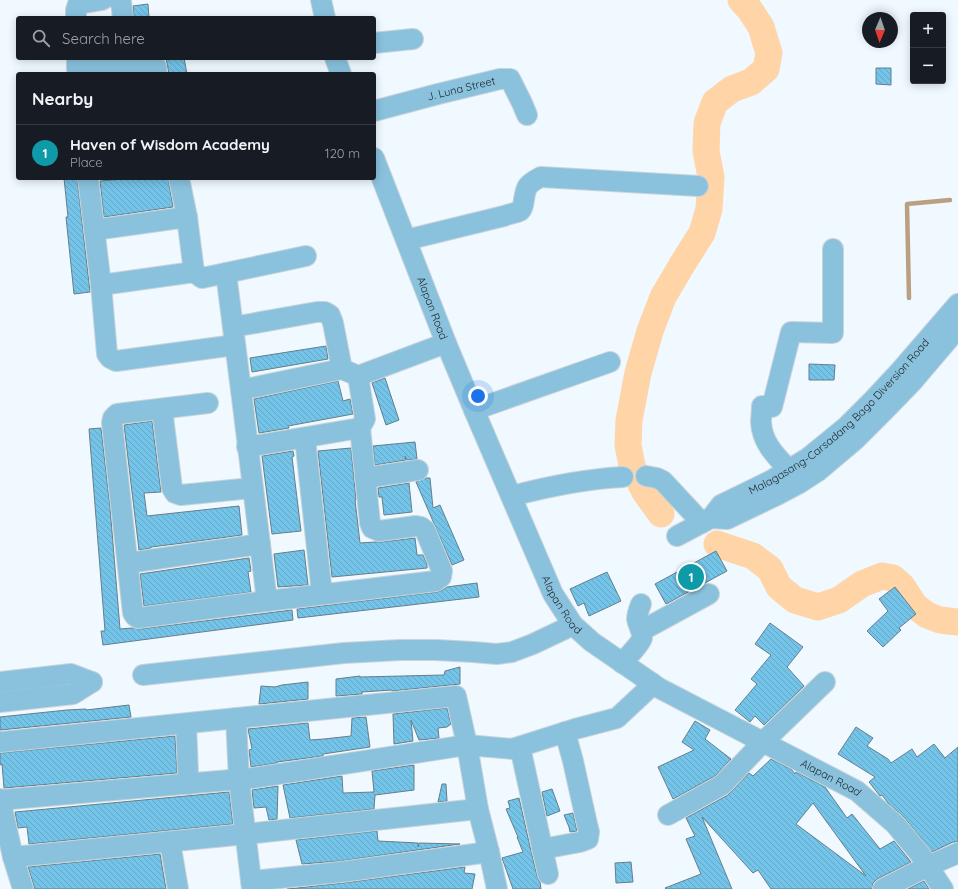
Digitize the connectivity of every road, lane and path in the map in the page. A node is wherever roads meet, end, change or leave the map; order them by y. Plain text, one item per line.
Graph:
1 (102, 0) edge
2 (118, 0) edge
3 (76, 16) edge
4 (123, 16) edge
5 (413, 39) dead end
6 (376, 43) edge
7 (129, 60) edge
8 (336, 60) edge
9 (77, 67) edge
10 (157, 72) edge
11 (340, 72) edge
12 (376, 110) edge
13 (527, 115) dead end
14 (376, 163) edge
15 (88, 180) edge
16 (179, 180) edge
17 (698, 186) dead end
18 (187, 217) junction
19 (94, 230) junction
20 (406, 240) junction
21 (833, 249) dead end
22 (306, 256) dead end
23 (194, 272) junction
24 (226, 273) junction
25 (101, 285) junction
26 (958, 304) edge
27 (958, 328) edge
28 (234, 336) junction
29 (446, 343) junction
30 (610, 362) dead end
31 (350, 372) junction
32 (241, 390) junction
33 (208, 403) dead end
34 (162, 409) junction
35 (474, 410) junction
36 (360, 428) junction
37 (305, 438) junction
38 (248, 447) junction
39 (418, 470) dead end
40 (789, 470) junction
41 (646, 476) dead end
42 (623, 477) dead end
43 (365, 478) junction
44 (252, 488) junction
45 (512, 496) junction
46 (706, 520) junction
47 (677, 536) dead end
48 (260, 544) junction
49 (128, 563) junction
50 (322, 594) junction
51 (709, 594) dead end
52 (267, 601) junction
53 (641, 604) dead end
54 (565, 629) junction
55 (642, 631) junction
56 (622, 663) junction
57 (143, 675) dead end
58 (0, 682) edge
59 (825, 682) dead end
60 (652, 683) junction
61 (0, 702) edge
62 (236, 718) junction
63 (186, 724) junction
64 (565, 732) junction
65 (0, 742) edge
66 (763, 742) junction
67 (467, 745) junction
68 (520, 748) junction
69 (239, 780) junction
70 (189, 784) junction
71 (0, 799) edge
72 (478, 809) junction
73 (668, 815) dead end
74 (246, 834) junction
75 (170, 842) junction
76 (542, 849) junction
77 (489, 852) junction
78 (958, 853) edge
79 (13, 857) junction
80 (928, 866) junction
81 (548, 874) dead end
82 (251, 885) edge
83 (23, 889) edge
84 (178, 889) edge
85 (497, 889) edge
86 (883, 889) edge
87 (943, 889) edge

1 - 3 street
2 - 4 street
5 - 6 street
7 - 9 street
7 - 10 street
8 - 11 street
12 - 13 street, J. Luna Street
14 - 20 street, Alapan Road
15 - 19 street
16 - 18 street
17 - 20 street
18 - 19 street
18 - 23 street
19 - 25 street
20 - 29 street, Alapan Road
21 - 40 street
22 - 24 street
23 - 24 street
23 - 25 street
24 - 28 street
25 - 28 street
26 - 40 street, Malagasang-Carsadang Bago Diversion Road
27 - 46 street, Malagasang-Carsadang Bago Diversion Road
28 - 31 street
28 - 32 street
29 - 31 street
29 - 35 street, Alapan Road
30 - 35 street
31 - 32 street
31 - 36 street
32 - 38 street
33 - 34 street
34 - 44 street
34 - 49 street
35 - 45 street, Alapan Road
36 - 37 street
36 - 43 street
37 - 38 street
37 - 50 street
38 - 44 street
39 - 43 street
40 - 46 street, Malagasang-Carsadang Bago Diversion Road
41 - 46 street
42 - 45 street
43 - 50 street
44 - 48 street
45 - 54 street, Alapan Road
46 - 47 street, Malagasang-Carsadang Bago Diversion Road
48 - 49 street
48 - 52 street
49 - 52 street
50 - 52 street
51 - 55 street
53 - 55 street
54 - 56 street, Alapan Road
54 - 57 street
55 - 56 street
56 - 60 street, Alapan Road
58 - 61 street
59 - 66 street
60 - 64 street
60 - 66 street, Alapan Road
62 - 63 street
62 - 67 street
62 - 69 street
63 - 65 street
63 - 70 street
64 - 68 street
64 - 76 street
66 - 73 street
66 - 80 street, Alapan Road
67 - 68 street
67 - 69 street
67 - 72 street
68 - 76 street
69 - 70 street
69 - 74 street
70 - 71 street
71 - 79 street
72 - 74 street
72 - 77 street
74 - 75 street
74 - 82 street
75 - 79 street
75 - 84 street
76 - 81 street
77 - 82 street
77 - 85 street
78 - 80 street
79 - 83 street
80 - 86 street
80 - 87 street, Alapan Road

